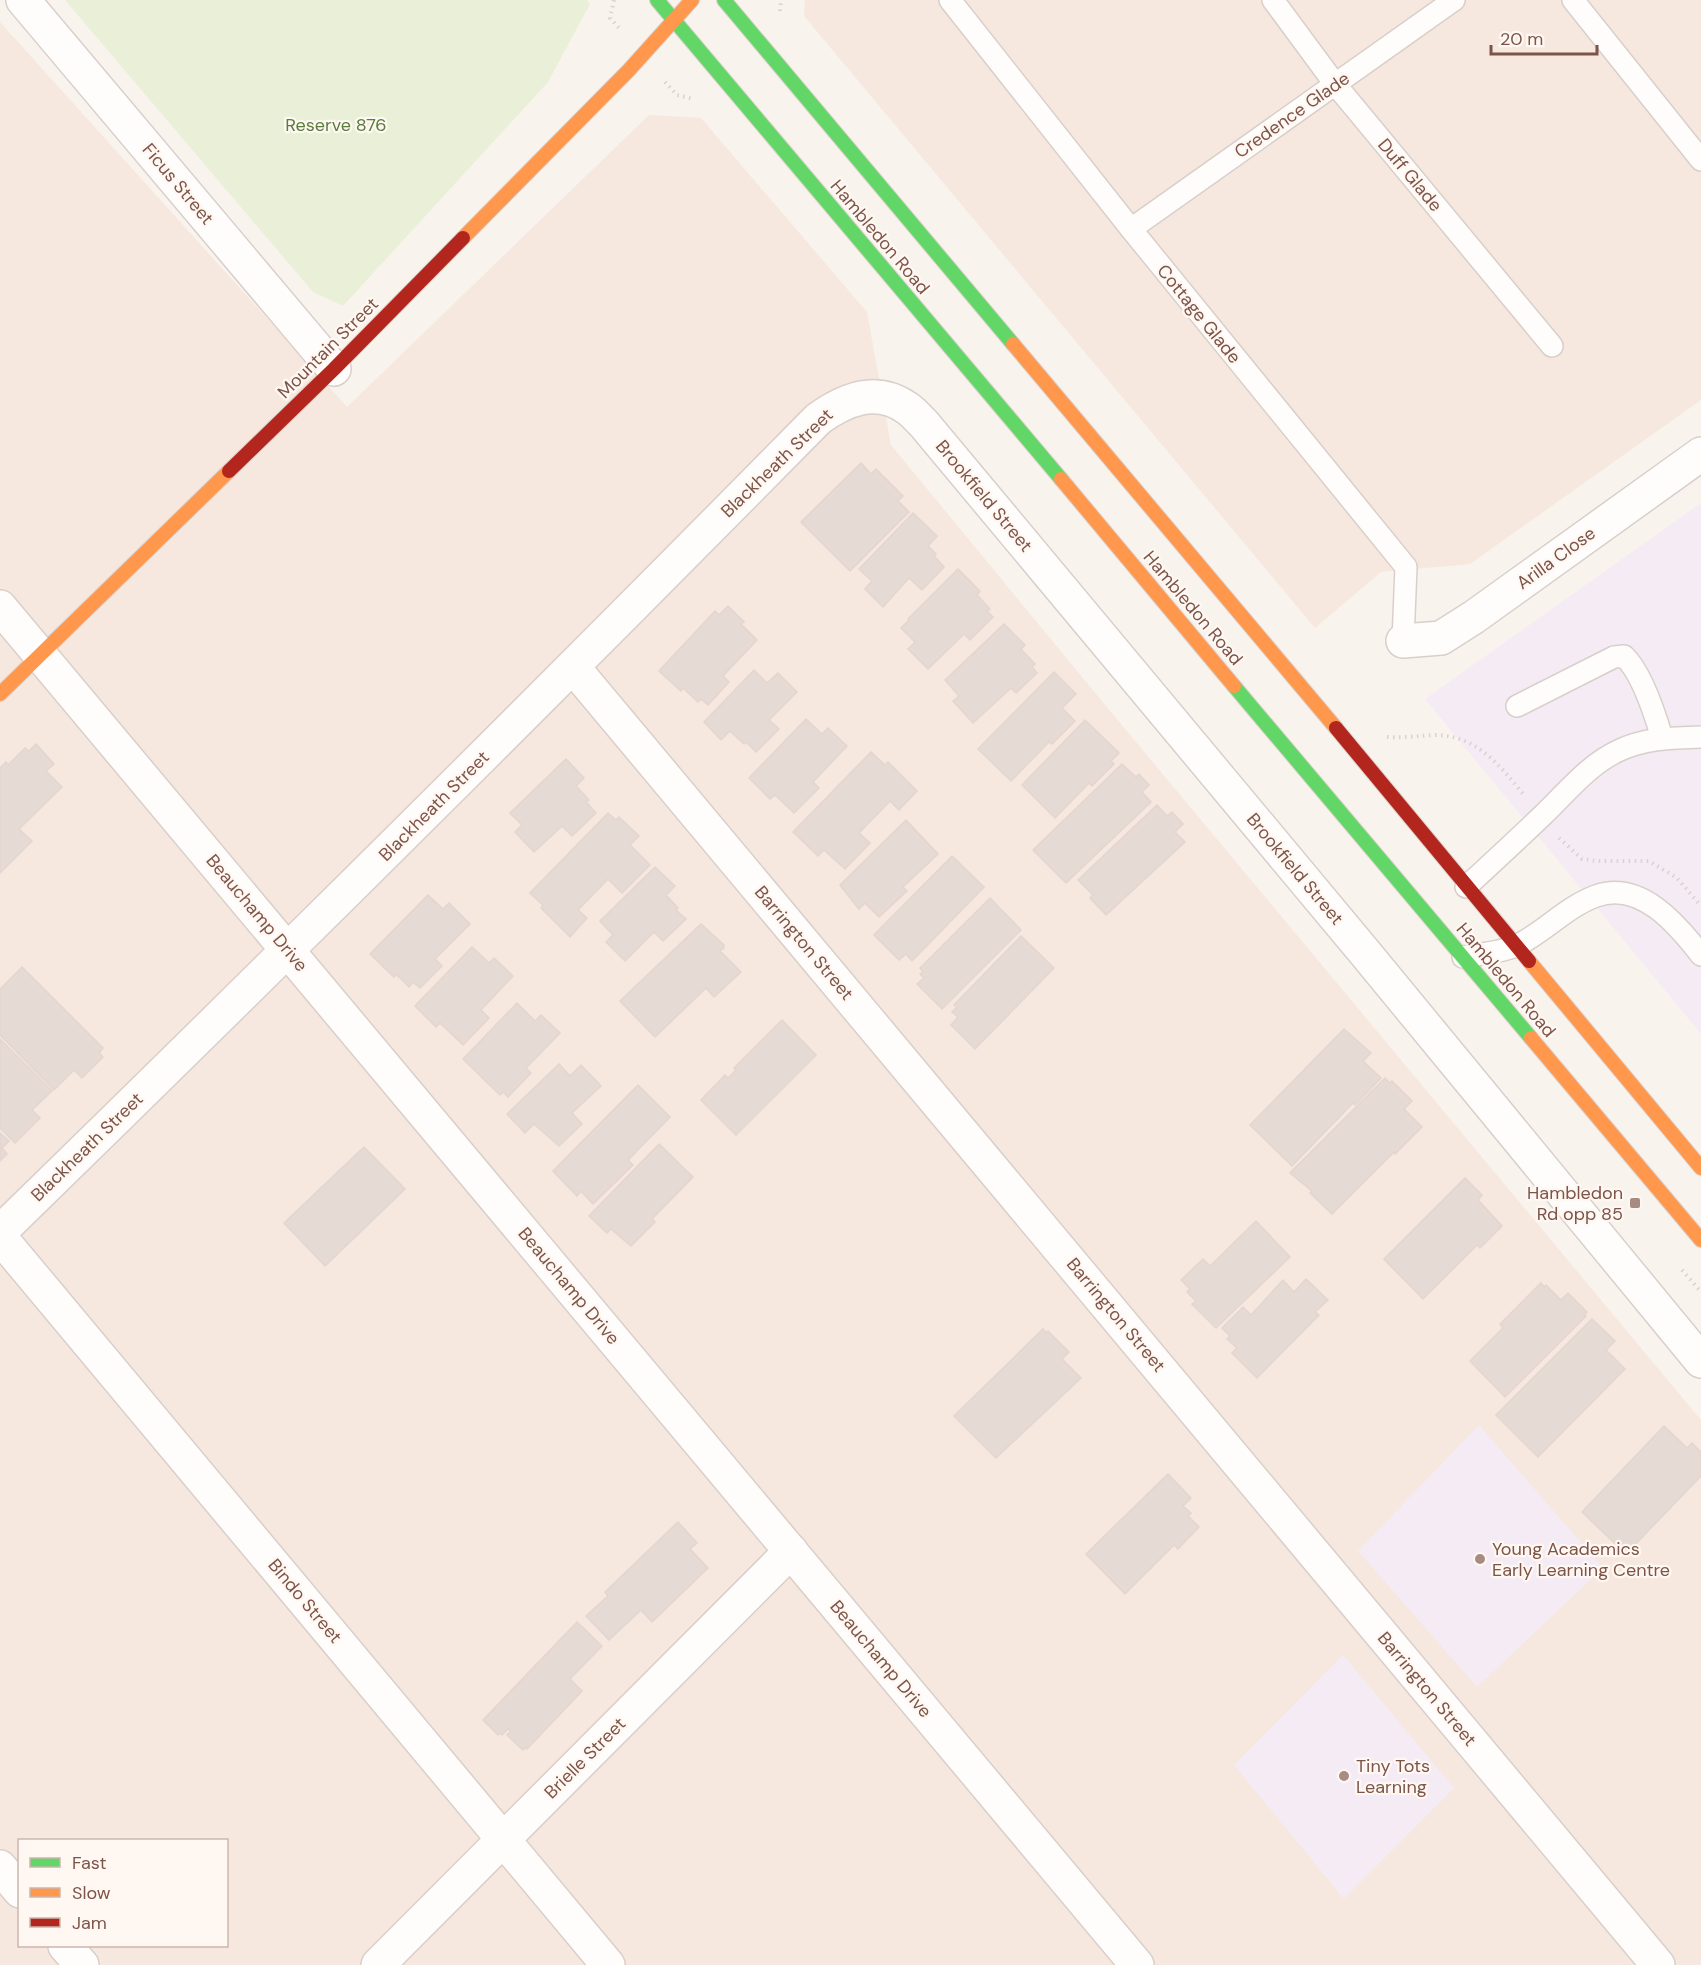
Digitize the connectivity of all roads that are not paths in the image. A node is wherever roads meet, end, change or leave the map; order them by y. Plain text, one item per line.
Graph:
1 (23, 0) edge
2 (657, 0) edge
3 (692, 0) edge
4 (724, 0) edge
5 (950, 0) edge
6 (1273, 0) edge
7 (1454, 0) edge
8 (1573, 0) edge
9 (673, 19) junction
10 (1335, 84) junction
11 (1701, 160) edge
12 (1131, 229) junction
13 (1552, 346) dead end
14 (334, 369) junction
15 (875, 396) joint
16 (1701, 454) edge
17 (0, 607) edge
18 (1402, 641) joint
19 (39, 655) junction
20 (573, 667) junction
21 (0, 694) edge
22 (1517, 706) dead end
23 (1701, 737) edge
24 (1662, 738) junction
25 (1466, 887) junction
26 (1516, 946) junction
27 (288, 951) junction
28 (1701, 955) edge
29 (1463, 957) junction
30 (1701, 1168) edge
31 (1692, 1214) edge
32 (0, 1232) edge
33 (0, 1237) edge
34 (1701, 1240) edge
35 (1701, 1362) edge
36 (791, 1551) junction
37 (504, 1839) junction
38 (0, 1867) edge
39 (18, 1889) edge
40 (66, 1947) edge
41 (82, 1965) edge
42 (378, 1965) edge
43 (608, 1965) edge
44 (1137, 1965) edge
45 (1658, 1965) edge

1 - 14 street, Ficus Street
2 - 9 main road, Hambledon Road
3 - 9 main road, Mountain Street
4 - 25 main road, Hambledon Road
5 - 12 lane, Cottage Glade
6 - 10 lane, Duff Glade
7 - 10 lane, Credence Glade
8 - 11 lane
9 - 14 main road, Mountain Street
9 - 29 main road, Hambledon Road
10 - 12 lane, Credence Glade
10 - 13 lane, Duff Glade
12 - 18 lane, Cottage Glade
14 - 19 main road, Mountain Street
15 - 20 street, Blackheath Street
15 - 35 street, Brookfield Street
16 - 18 street, Arilla Close
17 - 19 street, Beauchamp Drive
19 - 21 main road, Mountain Street
19 - 27 street, Beauchamp Drive
20 - 27 street, Blackheath Street
20 - 45 street, Barrington Street
22 - 24 lane
23 - 24 lane
24 - 25 lane
25 - 26 main road, Hambledon Road
26 - 28 lane
26 - 29 lane
26 - 30 main road, Hambledon Road
27 - 32 street, Blackheath Street
27 - 36 street, Beauchamp Drive
29 - 31 main road, Hambledon Road
31 - 34 main road, Hambledon Road
33 - 37 street, Bindo Street
36 - 37 street, Brielle Street
36 - 44 street, Beauchamp Drive
37 - 42 street, Brielle Street
37 - 43 street, Bindo Street
38 - 39 street
40 - 41 street

